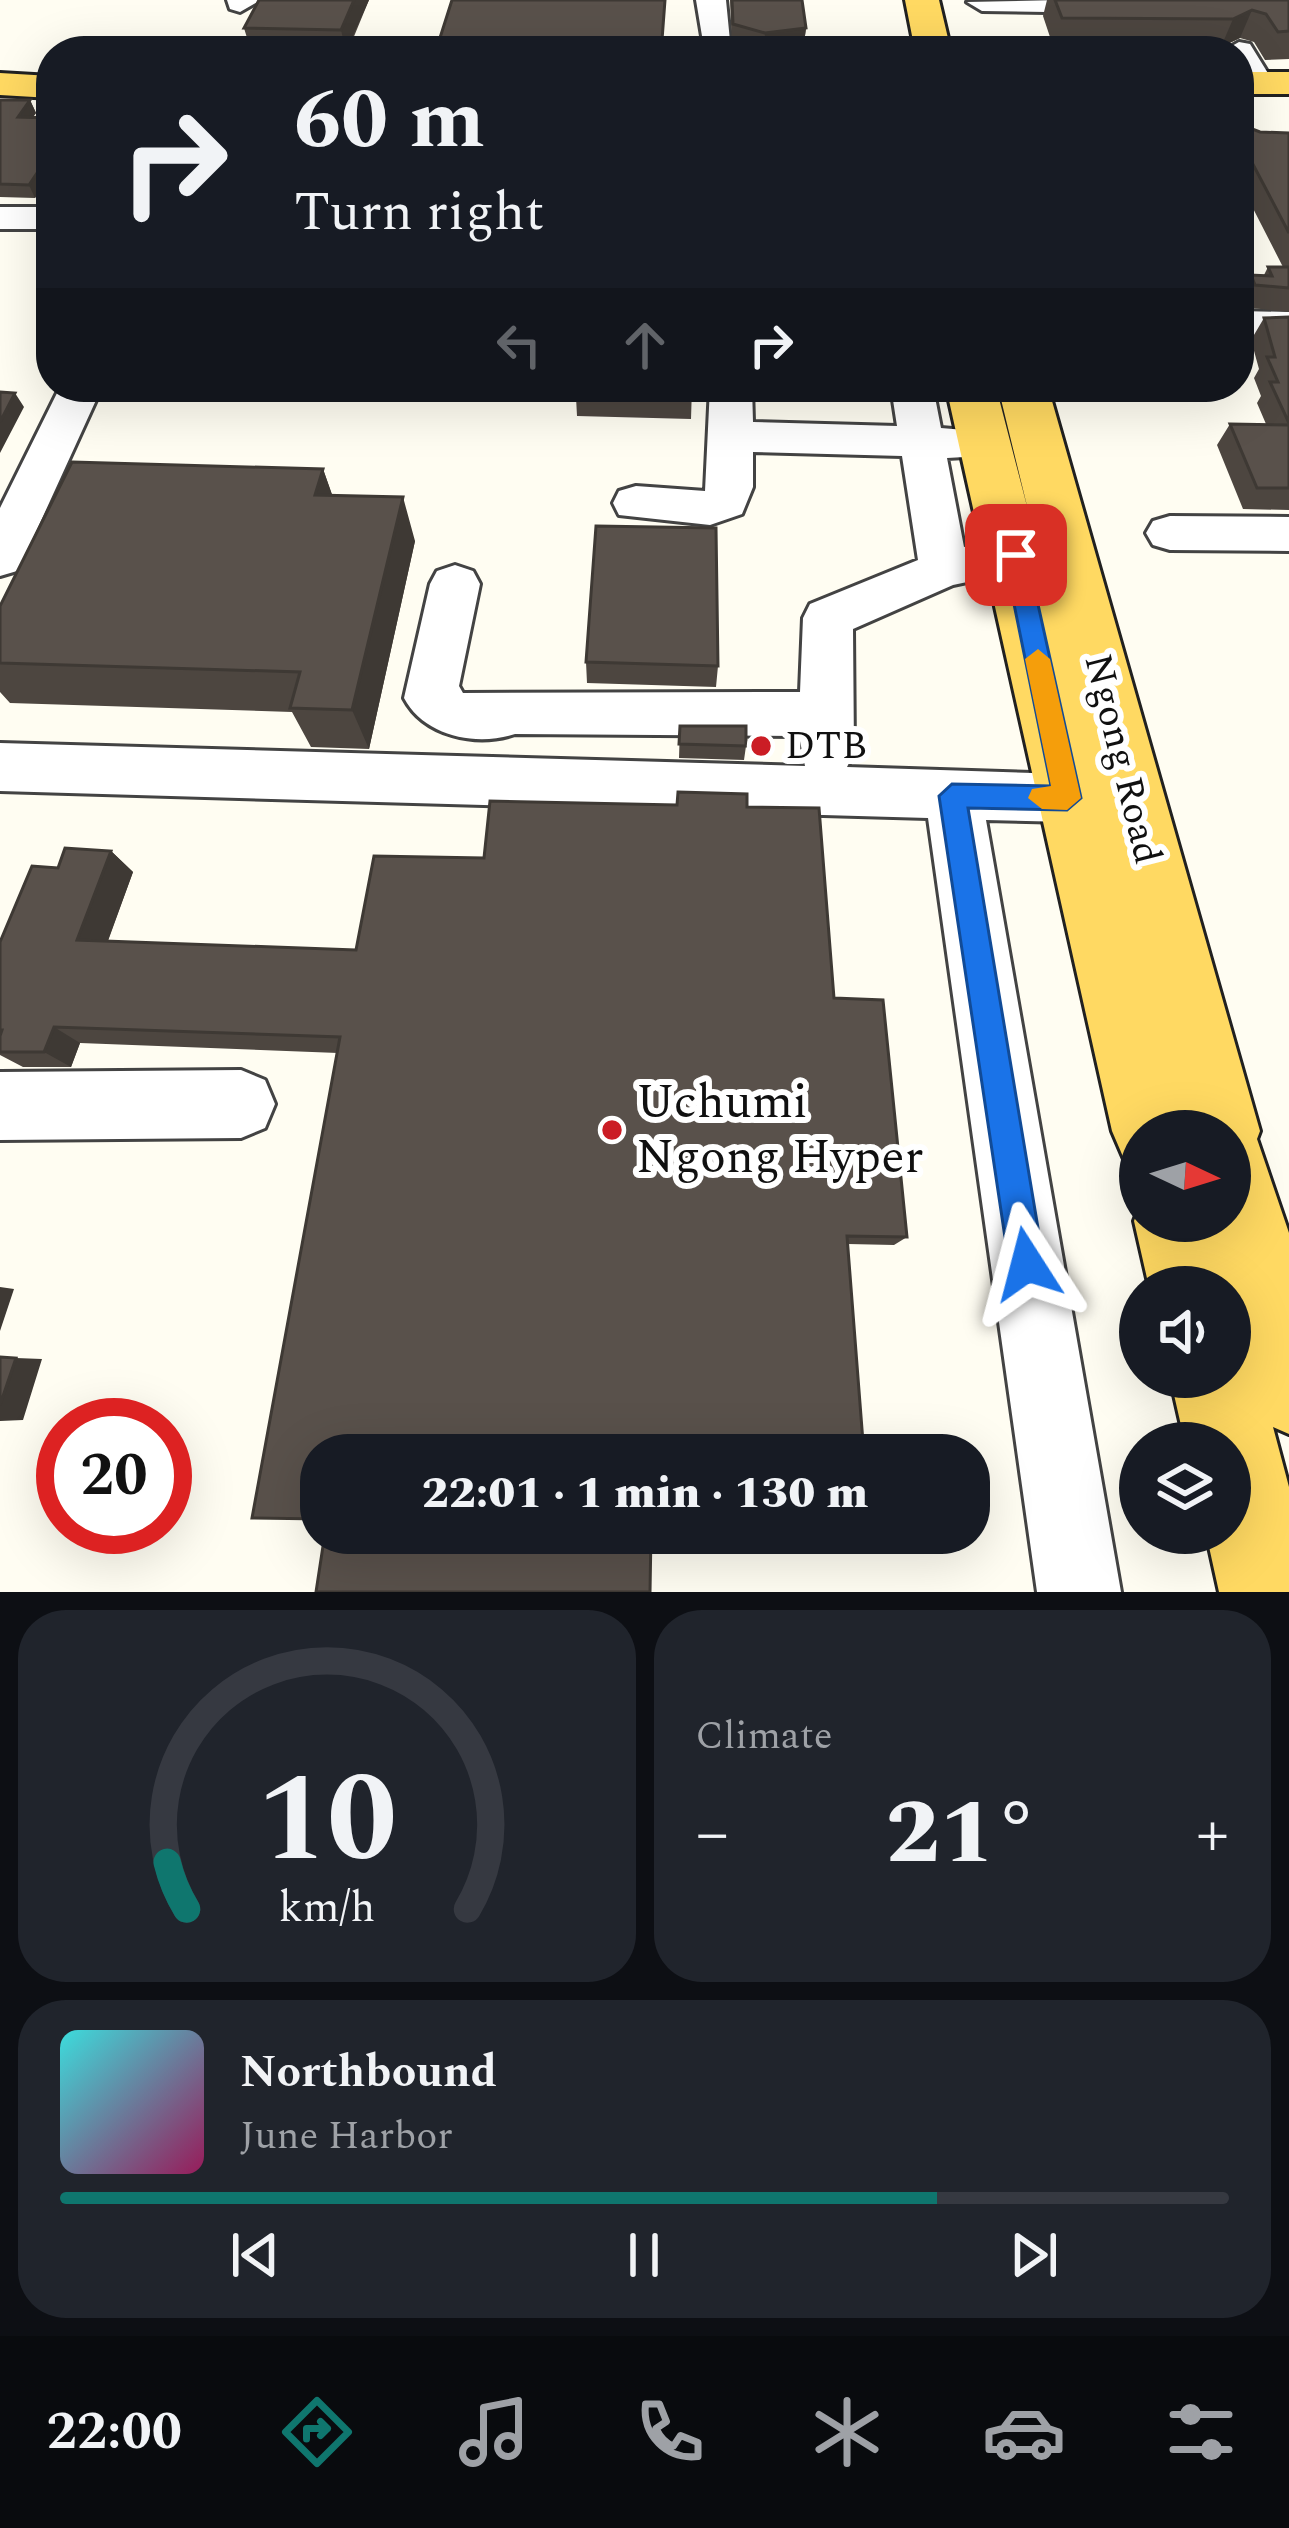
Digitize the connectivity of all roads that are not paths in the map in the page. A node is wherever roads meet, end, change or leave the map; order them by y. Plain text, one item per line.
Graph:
1 (710, 0) edge
2 (922, 1) edge
3 (984, 1) edge
4 (1047, 3) edge
5 (714, 36) edge
6 (930, 36) edge
7 (0, 67) edge
8 (36, 69) edge
9 (0, 84) edge
10 (36, 86) edge
11 (0, 218) edge
12 (36, 218) edge
13 (1254, 323) edge
14 (1289, 324) edge
15 (74, 402) edge
16 (730, 402) edge
17 (915, 402) edge
18 (974, 402) edge
19 (1027, 402) edge
20 (730, 436) junction
21 (923, 443) junction
22 (984, 444) junction
23 (636, 503) dead end
24 (1170, 532) dead end
25 (1289, 534) edge
26 (1016, 555) junction
27 (0, 558) edge
28 (944, 569) junction
29 (455, 584) dead end
30 (826, 714) junction
31 (0, 767) edge
32 (827, 788) junction
33 (952, 796) junction
34 (1067, 798) junction
35 (241, 1104) dead end
36 (0, 1106) edge
37 (1147, 1110) edge
38 (1214, 1110) edge
39 (1231, 1242) edge
40 (1289, 1389) edge
41 (1220, 1398) edge
42 (1079, 1592) edge
43 (1268, 1592) edge

1 - 5 street
2 - 3 street
2 - 6 main road
3 - 4 street
7 - 8 main road
9 - 10 main road
11 - 12 street
13 - 14 street
15 - 27 street
16 - 20 street
17 - 21 street
18 - 22 main road, Ngong Road
19 - 38 main road, Ngong Road
20 - 21 street
20 - 23 street
21 - 22 street
21 - 28 street
22 - 26 main road, Ngong Road
24 - 25 street
26 - 28 street
26 - 34 main road, Ngong Road
28 - 30 street
29 - 30 street
30 - 32 street
31 - 32 street
32 - 33 street
33 - 34 street
33 - 42 street
34 - 37 main road, Ngong Road
35 - 36 street
39 - 40 main road
41 - 43 main road

